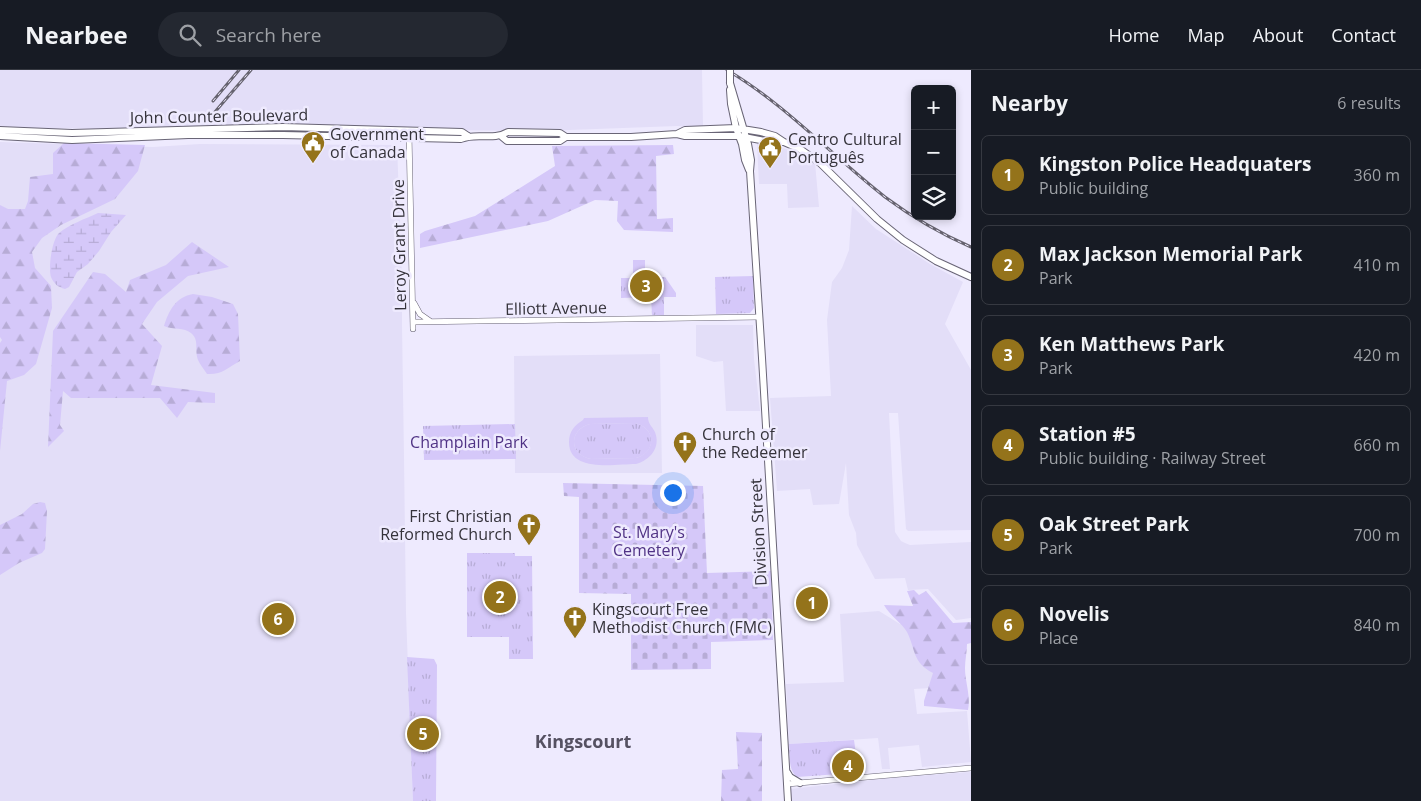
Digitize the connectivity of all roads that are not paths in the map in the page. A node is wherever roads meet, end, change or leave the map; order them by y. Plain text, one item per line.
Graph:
1 (730, 70) edge
2 (740, 129) junction
3 (0, 130) edge
4 (409, 130) junction
5 (677, 134) junction
6 (0, 136) edge
7 (468, 136) junction
8 (743, 137) junction
9 (409, 138) junction
10 (784, 142) junction
11 (971, 277) edge
12 (413, 296) junction
13 (759, 317) junction
14 (413, 322) junction
15 (432, 322) junction
16 (413, 328) dead end
17 (971, 768) edge
18 (786, 771) junction
19 (800, 783) junction
20 (787, 784) junction
21 (788, 801) edge

1 - 2 main road, Division Street, bridge
2 - 5 main road
2 - 8 main road, Division Street
2 - 10 main road
3 - 4 main road, John Counter Boulevard
4 - 7 main road, John Counter Boulevard
4 - 9 street, Leroy Grant Drive
5 - 7 main road, John Counter Boulevard
5 - 8 main road
6 - 9 main road, John Counter Boulevard
7 - 9 main road, John Counter Boulevard
8 - 10 main road
8 - 13 main road, Division Street
9 - 12 street, Leroy Grant Drive
10 - 11 main road
12 - 14 street, Leroy Grant Drive
12 - 15 street
13 - 15 street, Elliott Avenue
13 - 18 main road, Division Street
14 - 15 street, Elliott Avenue
14 - 16 street, Leroy Grant Drive
17 - 19 street
18 - 19 main road
18 - 20 main road, Division Street
19 - 20 street
20 - 21 main road, Division Street

